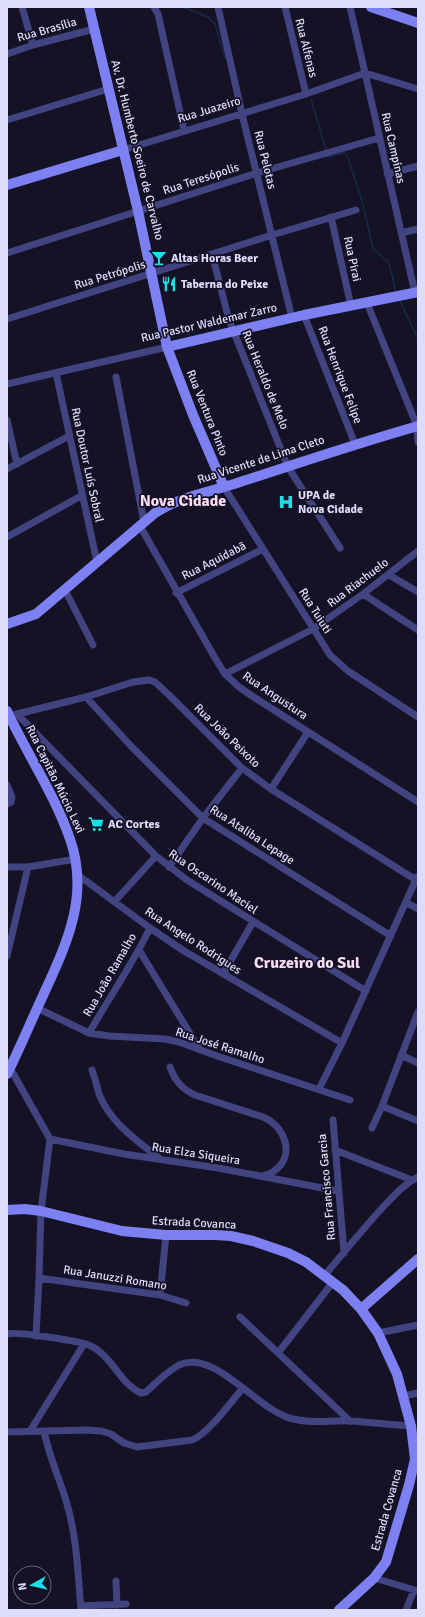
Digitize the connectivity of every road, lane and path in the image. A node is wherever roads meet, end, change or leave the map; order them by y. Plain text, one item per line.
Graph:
1 (22, 7) edge
2 (89, 7) edge
3 (154, 7) edge
4 (218, 7) edge
5 (285, 7) edge
6 (350, 7) edge
7 (371, 7) edge
8 (418, 23) edge
9 (94, 29) junction
10 (33, 45) junction
11 (7, 54) edge
12 (365, 73) junction
13 (108, 89) junction
14 (418, 89) edge
15 (306, 94) junction
16 (242, 114) junction
17 (7, 120) edge
18 (184, 130) junction
19 (379, 138) junction
20 (123, 150) junction
21 (418, 166) edge
22 (257, 173) junction
23 (387, 174) junction
24 (7, 185) edge
25 (356, 210) dead end
26 (138, 211) junction
27 (332, 217) junction
28 (418, 229) edge
29 (401, 233) junction
30 (272, 235) junction
31 (7, 253) edge
32 (212, 254) junction
33 (152, 273) junction
34 (416, 292) edge
35 (367, 303) junction
36 (351, 306) junction
37 (304, 315) junction
38 (292, 318) junction
39 (7, 319) edge
40 (234, 332) junction
41 (167, 347) junction
42 (56, 373) junction
43 (116, 377) dead end
44 (7, 384) edge
45 (7, 420) edge
46 (418, 426) edge
47 (68, 436) junction
48 (418, 442) edge
49 (355, 444) junction
50 (17, 464) junction
51 (288, 467) junction
52 (7, 470) edge
53 (224, 487) junction
54 (81, 496) junction
55 (142, 524) junction
56 (7, 537) edge
57 (340, 548) dead end
58 (263, 549) junction
59 (418, 552) edge
60 (97, 562) junction
61 (389, 575) junction
62 (65, 590) junction
63 (176, 592) junction
64 (418, 592) edge
65 (363, 594) junction
66 (7, 624) edge
67 (313, 629) junction
68 (418, 630) edge
69 (93, 645) dead end
70 (225, 674) junction
71 (86, 697) junction
72 (11, 714) edge
73 (418, 717) edge
74 (308, 732) junction
75 (242, 768) junction
76 (7, 785) edge
77 (270, 788) junction
78 (418, 802) edge
79 (7, 804) edge
80 (203, 818) junction
81 (156, 856) junction
82 (76, 859) junction
83 (7, 866) edge
84 (28, 867) junction
85 (169, 867) junction
86 (78, 875) junction
87 (417, 878) edge
88 (115, 901) junction
89 (407, 902) junction
90 (418, 909) edge
91 (253, 922) junction
92 (150, 928) junction
93 (391, 936) junction
94 (9, 945) edge
95 (139, 950) junction
96 (7, 956) edge
97 (223, 974) junction
98 (366, 991) junction
99 (37, 1008) junction
100 (418, 1012) edge
101 (89, 1033) junction
102 (342, 1043) junction
103 (200, 1050) junction
104 (401, 1055) junction
105 (418, 1063) edge
106 (170, 1067) dead end
107 (92, 1070) dead end
108 (8, 1071) edge
109 (319, 1089) junction
110 (350, 1100) dead end
111 (382, 1106) junction
112 (332, 1120) dead end
113 (418, 1121) edge
114 (372, 1128) dead end
115 (50, 1139) junction
116 (335, 1150) junction
117 (161, 1160) junction
118 (262, 1176) junction
119 (415, 1178) edge
120 (338, 1191) junction
121 (7, 1210) edge
122 (41, 1211) junction
123 (166, 1235) junction
124 (344, 1253) junction
125 (418, 1259) edge
126 (325, 1275) junction
127 (40, 1278) junction
128 (333, 1282) junction
129 (160, 1295) junction
130 (186, 1303) dead end
131 (361, 1309) junction
132 (240, 1316) dead end
133 (418, 1325) edge
134 (378, 1333) junction
135 (7, 1334) edge
136 (36, 1336) junction
137 (84, 1344) junction
138 (278, 1353) junction
139 (242, 1389) junction
140 (418, 1393) edge
141 (404, 1396) junction
142 (350, 1421) junction
143 (411, 1426) junction
144 (30, 1431) junction
145 (44, 1431) junction
146 (7, 1432) edge
147 (415, 1474) edge
148 (374, 1578) junction
149 (116, 1581) dead end
150 (416, 1590) edge
151 (81, 1608) edge
152 (339, 1610) edge
153 (406, 1610) edge

1 - 10 street
2 - 9 street, Av. Dr. Humberto Soeiro de Carvalho
3 - 18 street
4 - 16 street, Rua Pelotas
5 - 15 street, Rua Alfenas
6 - 12 street, Rua Campínas
7 - 8 street
9 - 10 street, Rua Brasília
9 - 13 street, Av. Dr. Humberto Soeiro de Carvalho
10 - 11 street, Rua Brasília
12 - 14 street
12 - 15 street, Rua Juazeiro
12 - 19 street, Rua Campínas
13 - 17 street
13 - 20 street, Av. Dr. Humberto Soeiro de Carvalho
15 - 16 street, Rua Juazeiro
16 - 18 street, Rua Juazeiro
16 - 22 street, Rua Pelotas
18 - 20 street, Rua Juazeiro
19 - 22 street, Rua Teresópolis
19 - 23 street, Rua Campínas
20 - 24 street, Rua Juazeiro
20 - 26 street, Av. Dr. Humberto Soeiro de Carvalho
21 - 23 street
22 - 26 street, Rua Teresópolis
22 - 30 street, Rua Pelotas
23 - 29 street, Rua Campínas
25 - 27 street, Rua Petrópolis
26 - 31 street, Rua Teresópolis
26 - 33 street, Av. Dr. Humberto Soeiro de Carvalho
27 - 30 street, Rua Petrópolis
27 - 36 street, Rua Pirai
28 - 29 street
29 - 34 street, Rua Campínas
30 - 32 street, Rua Petrópolis
30 - 38 street, Rua Pelotas
32 - 33 street, Rua Petrópolis
32 - 40 street, Rua Heraldo de Melo
33 - 39 street, Rua Petrópolis
33 - 41 street, Av. Dr. Humberto Soeiro de Carvalho
34 - 35 street, Rua Pastor Waldemar Zarro
35 - 36 street, Rua Pastor Waldemar Zarro
35 - 46 street
36 - 37 street, Rua Pastor Waldemar Zarro
37 - 38 street, Rua Pastor Waldemar Zarro
37 - 49 street, Rua Henrique Felipe
38 - 40 street, Rua Pastor Waldemar Zarro
40 - 41 street, Rua Pastor Waldemar Zarro
40 - 51 street, Rua Heraldo de Melo
41 - 42 street, Rua Pastor Waldemar Zarro
41 - 53 street, Rua Ventura Pinto
42 - 44 street, Rua Pastor Waldemar Zarro
42 - 47 street, Rua Doutor Luís Sobral
43 - 55 street, Rua Angustura
45 - 50 street
46 - 48 street
46 - 49 street, Rua Vicente de Lima Cleto
47 - 50 street
47 - 54 street, Rua Doutor Luís Sobral
49 - 51 street, Rua Vicente de Lima Cleto
50 - 52 street
51 - 53 street, Rua Vicente de Lima Cleto
51 - 57 street, Rua Heraldo de Melo
53 - 55 street, Rua Vicente de Lima Cleto
53 - 58 street, Rua Tuiuti
54 - 56 street
54 - 60 street, Rua Doutor Luís Sobral
55 - 60 street, Rua Vicente de Lima Cleto
55 - 63 street, Rua Angustura
58 - 63 street, Rua Aquidabã
58 - 67 street, Rua Tuiuti
59 - 61 street, Rua Riachuelo
60 - 62 street, Rua Vicente de Lima Cleto
61 - 64 street
61 - 65 street, Rua Riachuelo
62 - 66 street, Rua Vicente de Lima Cleto
62 - 69 street
63 - 70 street, Rua Angustura
65 - 67 street, Rua Riachuelo
65 - 68 street
67 - 70 street, Rua Riachuelo
67 - 73 street, Rua Tuiuti
70 - 74 street, Rua Angustura
71 - 72 street, Rua João Peixoto
71 - 75 street, Rua João Peixoto
71 - 80 street, Rua Ataliba Lepage
72 - 81 street, Rua Oscarino Maciel
72 - 82 street, Rua Capitão Múcio Levi
74 - 77 street
74 - 78 street, Rua Angustura
75 - 77 street, Rua João Peixoto
75 - 80 street
76 - 79 street
77 - 87 street, Rua João Peixoto
80 - 85 street
80 - 93 street, Rua Ataliba Lepage
81 - 85 street, Rua Oscarino Maciel
81 - 88 street
82 - 84 street
82 - 86 street, Rua Capitão Múcio Levi
83 - 84 street
84 - 94 street
85 - 91 street, Rua Oscarino Maciel
86 - 88 street, Rua Angelo Rodrigues
86 - 99 street, Rua Capitão Múcio Levi
87 - 89 street
88 - 92 street, Rua Angelo Rodrigues
89 - 90 street
89 - 93 street
91 - 97 street
91 - 98 street, Rua Oscarino Maciel
92 - 95 street, Rua João Ramalho
92 - 97 street, Rua Angelo Rodrigues
93 - 98 street
94 - 96 street
95 - 101 street, Rua João Ramalho
95 - 103 street
97 - 102 street, Rua Angelo Rodrigues
98 - 102 street
99 - 101 street, Rua José Ramalho
99 - 108 street, Rua Capitão Múcio Levi
100 - 104 street
101 - 103 street, Rua José Ramalho
102 - 109 street
103 - 109 street, Rua José Ramalho
104 - 105 street
104 - 111 street
106 - 118 street
107 - 117 street
108 - 115 street
109 - 110 street, Rua José Ramalho
111 - 113 street
111 - 114 street
112 - 116 street, Rua Francisco Garcia
115 - 117 street, Rua Elza Siqueira
115 - 122 street
116 - 119 street
116 - 120 street, Rua Francisco Garcia
117 - 118 street, Rua Elza Siqueira
118 - 120 street, Rua Elza Siqueira
119 - 124 street
120 - 124 street, Rua Francisco Garcia
121 - 122 street, Estrada Covanca
122 - 123 street, Estrada Covanca
122 - 127 street
123 - 126 street, Estrada Covanca
123 - 129 street
124 - 126 street
125 - 131 street
126 - 128 street, Estrada Covanca
127 - 129 street, Rua Januzzi Romano
127 - 136 street
128 - 131 street, Estrada Covanca
128 - 138 street
129 - 130 street, Rua Januzzi Romano
131 - 134 street, Estrada Covanca
132 - 138 street
133 - 134 street
134 - 141 street, Estrada Covanca
135 - 136 street
136 - 137 street
137 - 139 street
137 - 144 street
138 - 142 street
139 - 142 street
139 - 145 street
140 - 141 street
141 - 143 street, Estrada Covanca
142 - 143 street
143 - 147 street, Estrada Covanca
144 - 145 street
144 - 146 street
145 - 151 street
147 - 148 street, Estrada Covanca
148 - 150 street
148 - 152 street, Estrada Covanca
149 - 151 street
150 - 153 street

